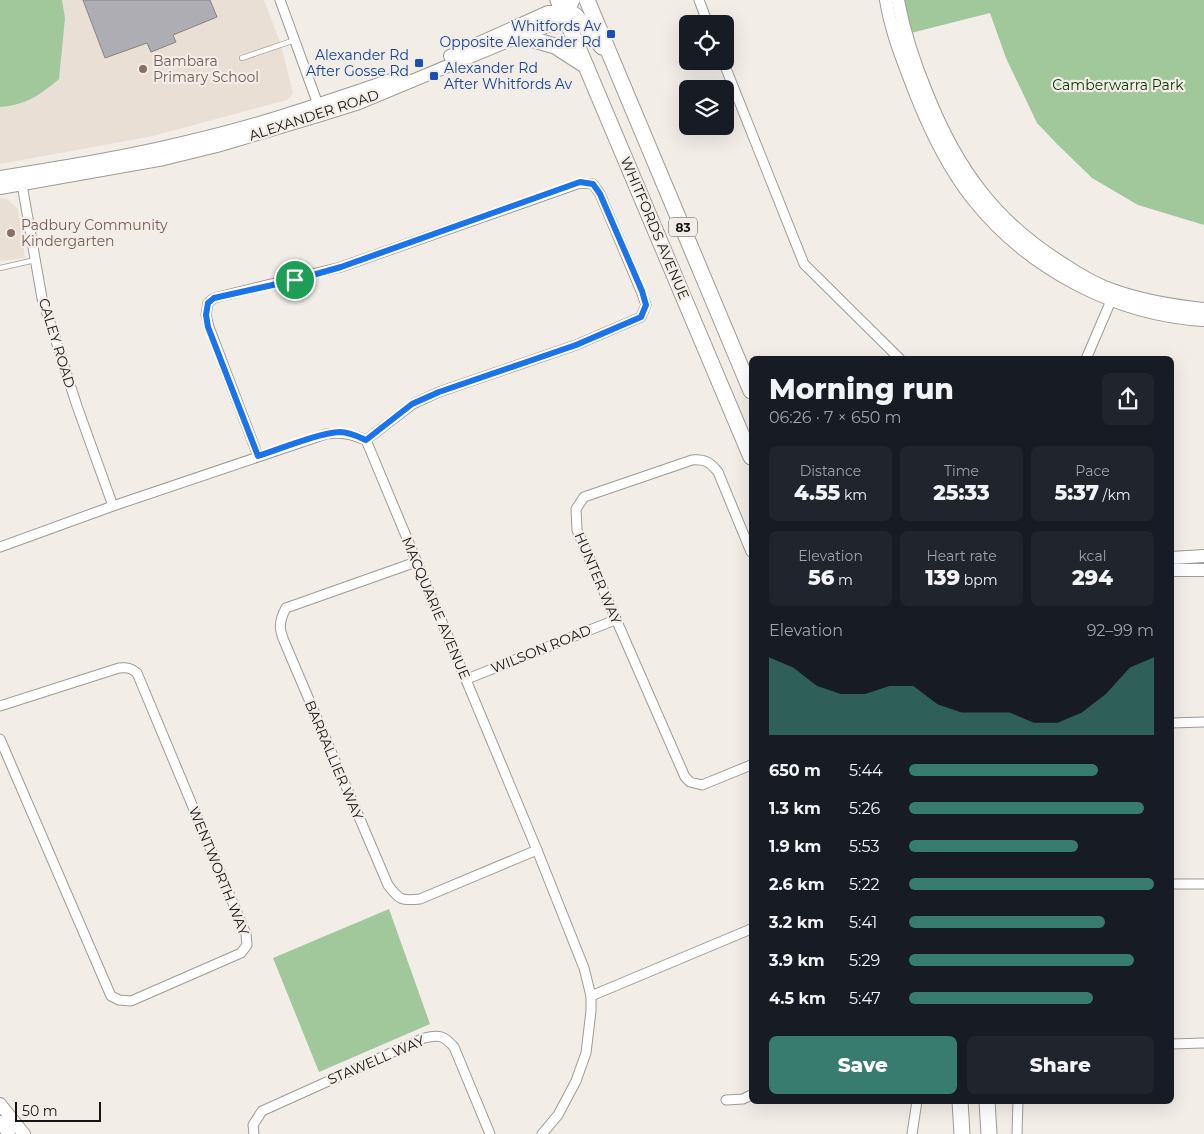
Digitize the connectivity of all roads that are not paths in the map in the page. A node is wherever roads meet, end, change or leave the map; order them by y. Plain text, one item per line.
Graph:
1 (280, 0) edge
2 (588, 0) edge
3 (698, 0) edge
4 (886, 0) edge
5 (898, 0) edge
6 (564, 4) edge
7 (704, 15) edge
8 (520, 36) junction
9 (296, 40) junction
10 (242, 58) dead end
11 (614, 63) junction
12 (586, 66) junction
13 (727, 70) edge
14 (320, 109) junction
15 (0, 177) edge
16 (21, 179) junction
17 (0, 188) edge
18 (35, 260) junction
19 (0, 268) edge
20 (1113, 295) junction
21 (1204, 309) edge
22 (1204, 320) edge
23 (897, 356) edge
24 (1087, 356) edge
25 (749, 386) edge
26 (366, 440) junction
27 (749, 452) edge
28 (258, 456) junction
29 (113, 506) junction
30 (0, 547) edge
31 (749, 547) edge
32 (1204, 556) edge
33 (1174, 558) edge
34 (416, 562) junction
35 (1174, 570) edge
36 (1204, 570) edge
37 (615, 620) junction
38 (467, 679) junction
39 (0, 706) edge
40 (1204, 722) edge
41 (1174, 723) edge
42 (0, 739) edge
43 (749, 766) edge
44 (537, 850) junction
45 (1174, 884) edge
46 (1204, 884) edge
47 (749, 930) edge
48 (591, 996) junction
49 (1204, 1043) edge
50 (1174, 1044) edge
51 (749, 1096) edge
52 (726, 1100) dead end
53 (0, 1104) edge
54 (917, 1104) edge
55 (960, 1104) edge
56 (987, 1104) edge
57 (1018, 1104) edge
58 (0, 1122) edge
59 (9, 1134) edge
60 (24, 1134) edge
61 (254, 1134) edge
62 (490, 1134) edge
63 (542, 1134) edge
64 (912, 1134) edge
65 (962, 1134) edge
66 (988, 1134) edge
67 (1017, 1134) edge

1 - 9 street
2 - 11 main road, WHITFORDS AVENUE / 83
3 - 7 street
4 - 20 street
5 - 20 street
6 - 8 street, ALEXANDER ROAD
6 - 11 main road
6 - 12 main road, WHITFORDS AVENUE / 83
6 - 14 street, ALEXANDER ROAD
8 - 12 main road
8 - 14 street, ALEXANDER ROAD
9 - 10 lane
9 - 14 street
11 - 25 main road, WHITFORDS AVENUE / 83
12 - 27 main road, WHITFORDS AVENUE / 83
13 - 23 street
14 - 16 street, ALEXANDER ROAD
15 - 16 street, ALEXANDER ROAD
16 - 17 street, ALEXANDER ROAD
16 - 18 street, CALEY ROAD
18 - 19 lane
18 - 29 street, CALEY ROAD
20 - 21 street
20 - 22 street
20 - 24 street
26 - 28 street
26 - 28 street
26 - 34 street, MACQUARIE AVENUE
28 - 29 street
29 - 30 street
31 - 37 street, HUNTER WAY
32 - 33 street
34 - 38 street, MACQUARIE AVENUE
34 - 44 street, BARRALLIER WAY
35 - 36 street
37 - 38 street, WILSON ROAD
37 - 43 street, HUNTER WAY
38 - 44 street, MACQUARIE AVENUE
39 - 42 street, WENTWORTH WAY
40 - 41 street
44 - 48 street, MACQUARIE AVENUE
45 - 46 street
47 - 48 street
48 - 63 street, MACQUARIE AVENUE
49 - 50 street
51 - 52 street
53 - 60 street
54 - 64 street
55 - 65 main road
56 - 66 main road
57 - 67 street
58 - 59 street
61 - 62 street, STAWELL WAY

